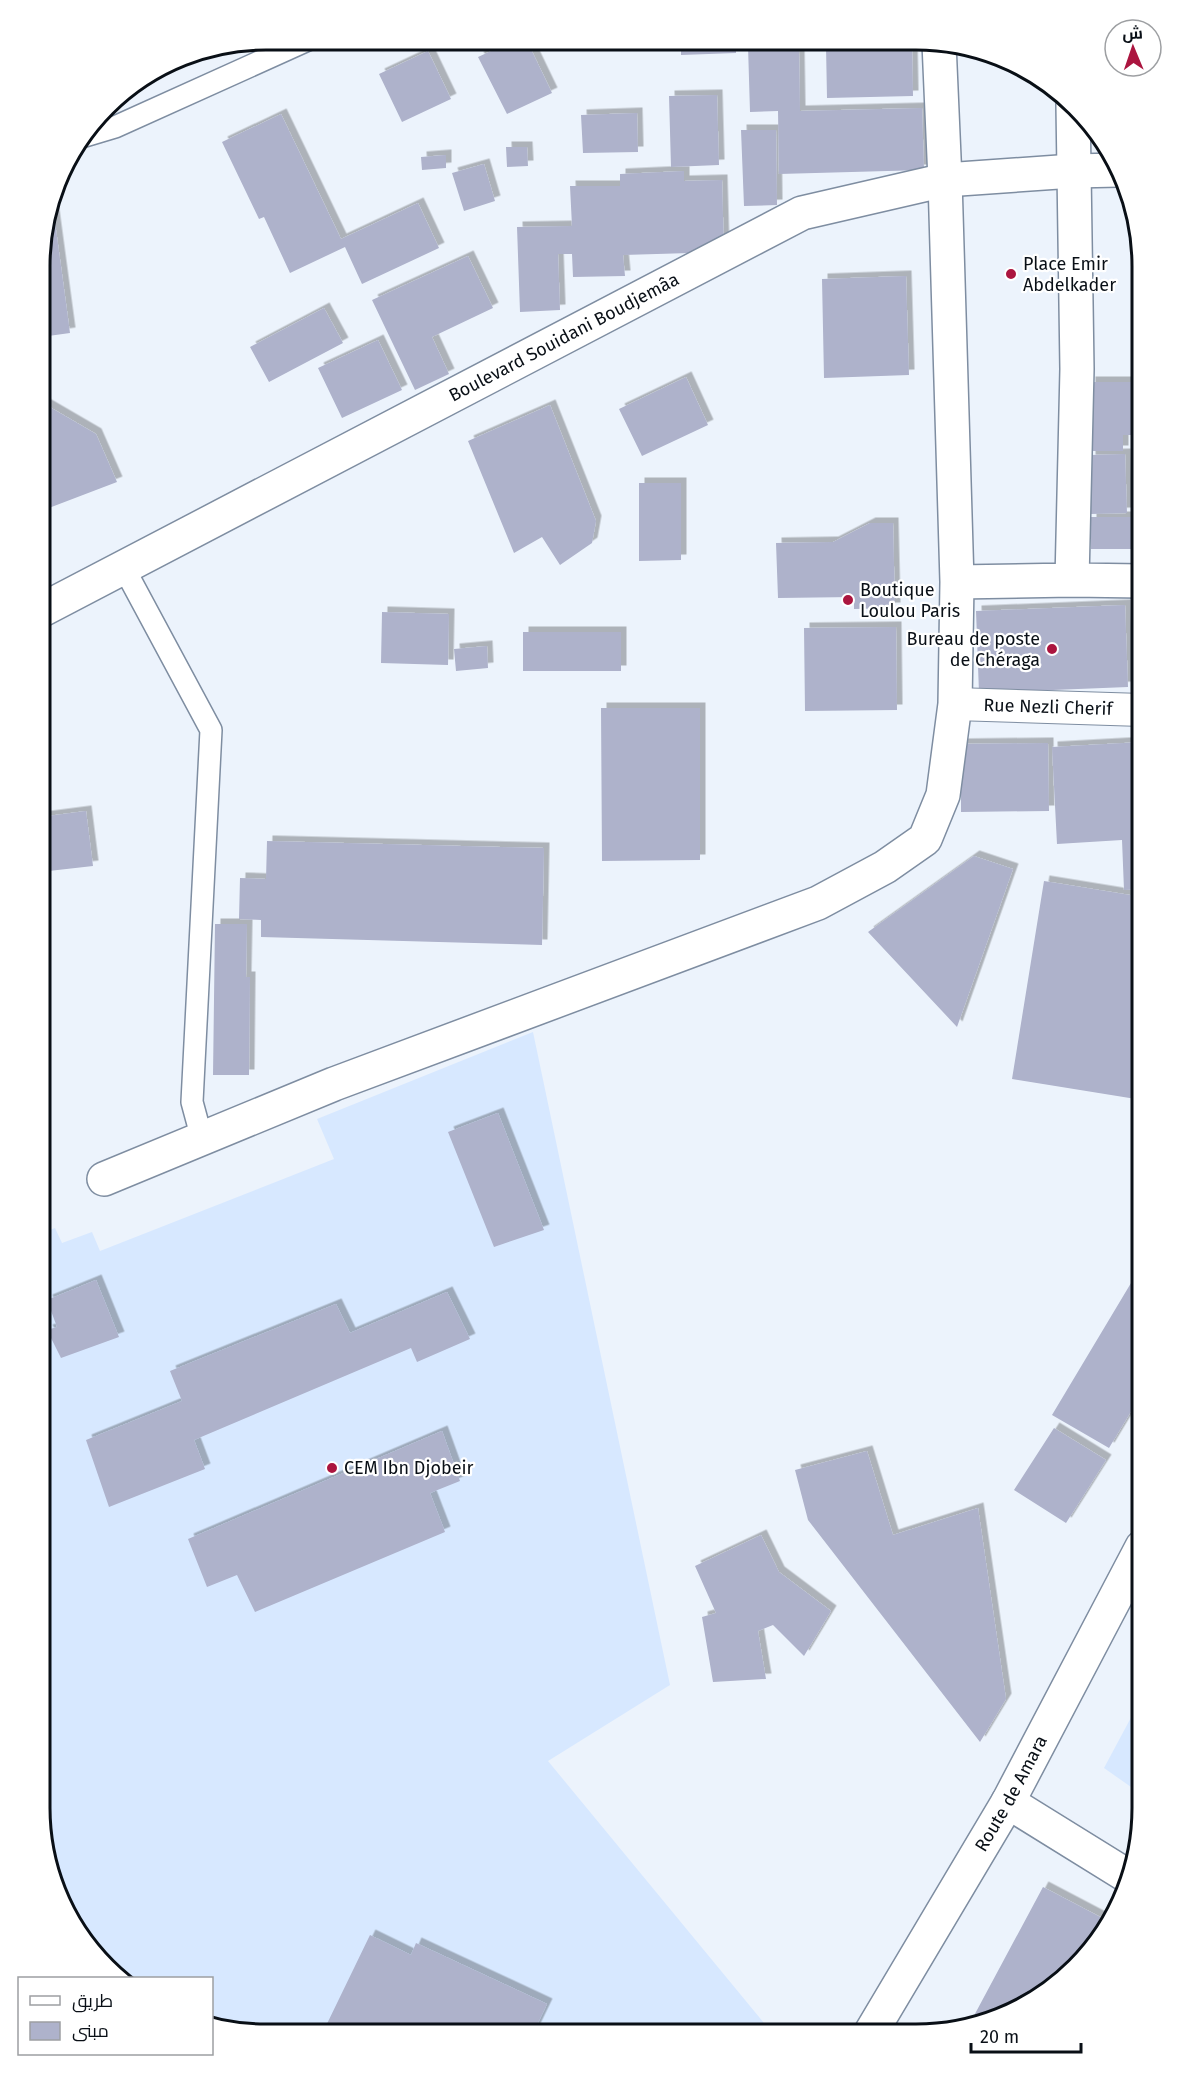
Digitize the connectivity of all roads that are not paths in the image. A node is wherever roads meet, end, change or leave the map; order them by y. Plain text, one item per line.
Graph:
1 (286, 50) edge
2 (939, 51) edge
3 (1073, 118) edge
4 (95, 133) edge
5 (1109, 170) edge
6 (1073, 171) junction
7 (945, 180) junction
8 (124, 568) junction
9 (1071, 580) junction
10 (957, 582) junction
11 (1132, 582) edge
12 (50, 606) edge
13 (955, 704) junction
14 (1132, 710) edge
15 (202, 1139) junction
16 (104, 1179) dead end
17 (1132, 1566) edge
18 (1008, 1802) junction
19 (1121, 1872) edge
20 (876, 2024) edge

1 - 4 lane
2 - 7 street
3 - 6 street
5 - 6 street, Boulevard Souidani Boudjemâa
6 - 7 street, Boulevard Souidani Boudjemâa
6 - 9 street
7 - 8 street, Boulevard Souidani Boudjemâa
7 - 10 street
8 - 12 street, Boulevard Souidani Boudjemâa
8 - 15 lane
9 - 10 street
9 - 11 street
10 - 13 street
13 - 14 street, Rue Nezli Cherif
13 - 15 street
15 - 16 street
17 - 18 street, Route de Amara
18 - 19 street
18 - 20 street, Route de Amara

